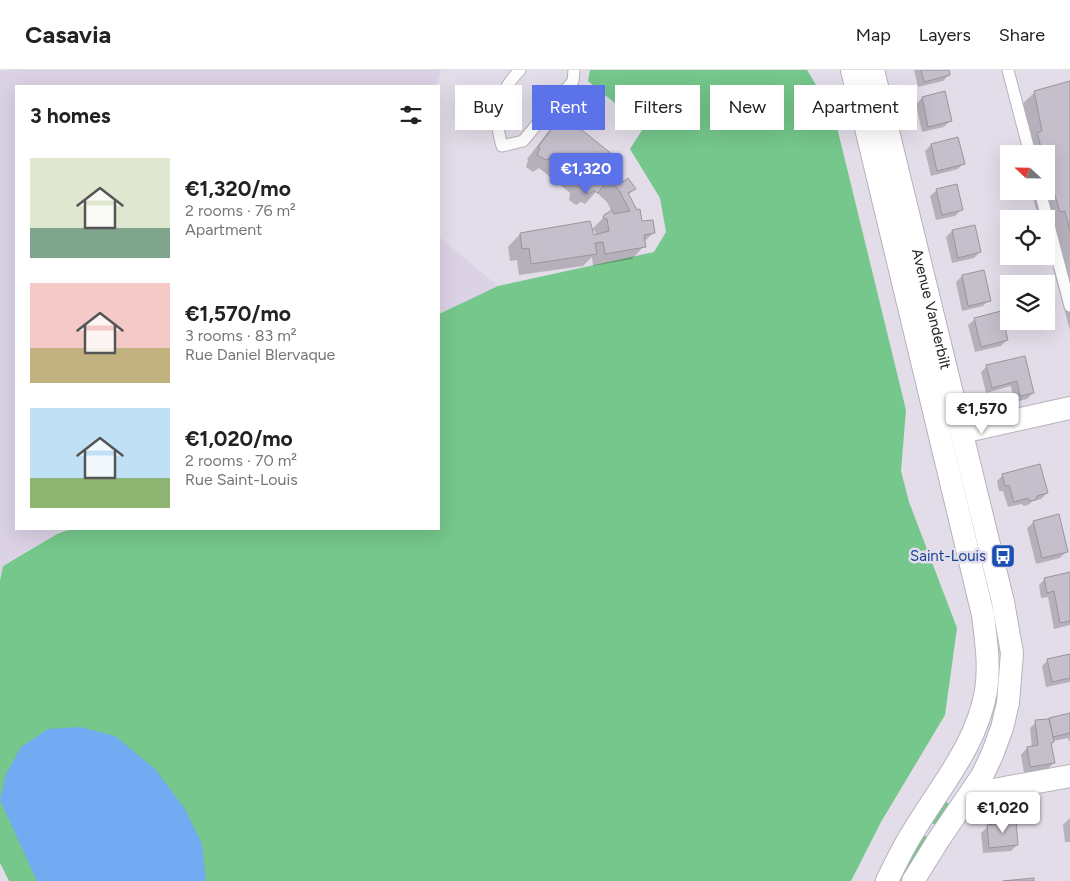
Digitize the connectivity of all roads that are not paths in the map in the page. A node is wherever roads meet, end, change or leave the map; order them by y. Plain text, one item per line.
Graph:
1 (574, 70) edge
2 (852, 70) edge
3 (873, 70) edge
4 (1008, 70) edge
5 (515, 72) edge
6 (1028, 145) edge
7 (1042, 200) edge
8 (1070, 306) edge
9 (1070, 408) edge
10 (951, 435) junction
11 (1070, 776) edge
12 (959, 787) junction
13 (887, 881) edge
14 (913, 881) edge

1 - 5 lane
2 - 10 street, Avenue Vanderbilt
3 - 10 street, Avenue Vanderbilt
4 - 6 lane
7 - 8 lane
9 - 10 street
10 - 12 street, Avenue Vanderbilt
11 - 12 street
12 - 13 street, Avenue Vanderbilt
12 - 14 street, Avenue Vanderbilt

